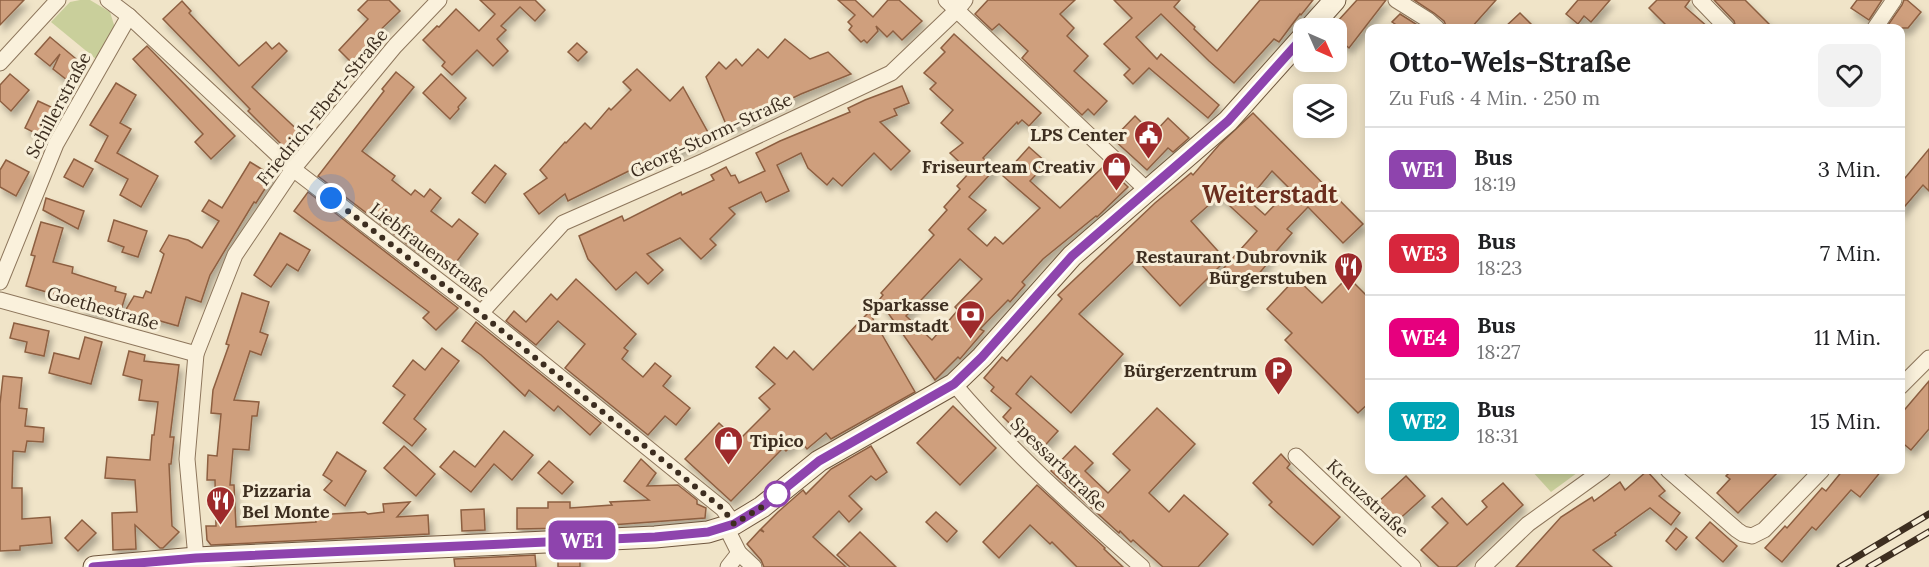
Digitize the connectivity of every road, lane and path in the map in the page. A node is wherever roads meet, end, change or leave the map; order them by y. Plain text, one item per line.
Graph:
1 (58, 0) edge
2 (108, 0) edge
3 (439, 0) edge
4 (1335, 0) edge
5 (1396, 0) edge
6 (1700, 0) edge
7 (1894, 0) edge
8 (956, 3) edge
9 (129, 16) junction
10 (1319, 18) edge
11 (1432, 24) edge
12 (1723, 24) edge
13 (1878, 24) edge
14 (1293, 48) edge
15 (0, 63) edge
16 (293, 169) junction
17 (1147, 190) junction
18 (0, 282) edge
19 (0, 300) edge
20 (481, 314) junction
21 (196, 354) junction
22 (1929, 357) edge
23 (1905, 382) edge
24 (954, 384) junction
25 (1296, 456) dead end
26 (1597, 474) edge
27 (1673, 474) edge
28 (1818, 474) edge
29 (730, 526) junction
30 (739, 553) junction
31 (196, 558) junction
32 (268, 561) edge
33 (94, 567) edge
34 (728, 567) edge
35 (754, 567) edge
36 (1142, 567) edge
37 (1413, 567) edge
38 (1483, 567) edge

1 - 15 street
2 - 9 street, Liebfrauenstraße
3 - 16 street, Friedrich-Ebert-Straße
4 - 10 street
5 - 11 street
6 - 12 street
7 - 13 street
8 - 17 street
8 - 20 street, Georg-Storm-Straße
9 - 16 street, Liebfrauenstraße
9 - 18 street, Schillerstraße
14 - 17 street
16 - 20 street, Liebfrauenstraße
16 - 21 street, Friedrich-Ebert-Straße
17 - 24 street
19 - 21 street, Goethestraße
20 - 29 street, Liebfrauenstraße
21 - 31 street, Friedrich-Ebert-Straße
22 - 23 street
24 - 29 street
24 - 36 street, Spessartstraße
25 - 37 street, Kreuzstraße
26 - 38 street
27 - 28 street
29 - 30 street, Liebfrauenstraße
29 - 32 street
30 - 34 street
30 - 35 street
31 - 32 street
31 - 33 street

